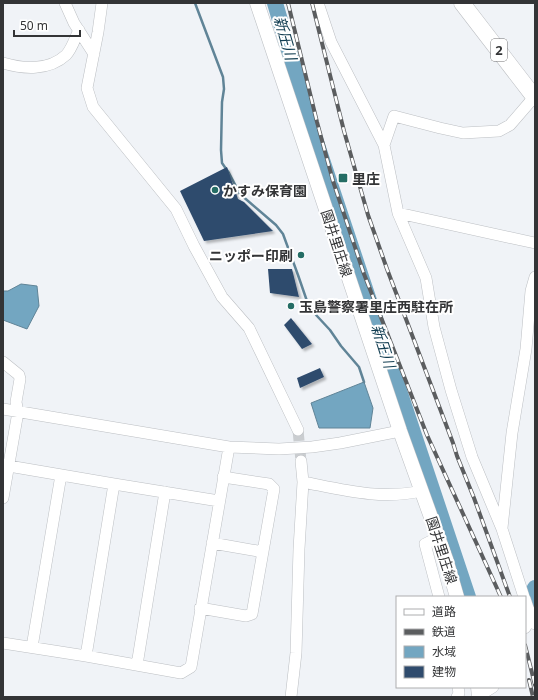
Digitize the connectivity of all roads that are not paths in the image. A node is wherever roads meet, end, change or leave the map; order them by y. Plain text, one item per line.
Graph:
1 (65, 3) edge
2 (102, 3) edge
3 (257, 3) edge
4 (318, 3) edge
5 (462, 3) edge
6 (79, 30) junction
7 (94, 54) junction
8 (3, 63) edge
9 (535, 97) edge
10 (384, 145) junction
11 (398, 213) junction
12 (535, 243) edge
13 (535, 277) edge
14 (3, 362) edge
15 (3, 409) edge
16 (18, 412) junction
17 (298, 430) tunnel mouth
18 (400, 431) junction
19 (229, 447) junction
20 (301, 461) tunnel mouth
21 (6, 465) edge
22 (61, 475) junction
23 (223, 477) junction
24 (303, 482) junction
25 (114, 484) junction
26 (422, 491) junction
27 (165, 492) junction
28 (3, 498) edge
29 (219, 501) junction
30 (502, 529) junction
31 (439, 537) junction
32 (212, 543) junction
33 (263, 552) junction
34 (439, 596) edge
35 (457, 596) edge
36 (524, 596) edge
37 (526, 600) edge
38 (200, 608) junction
39 (534, 617) edge
40 (526, 627) edge
41 (3, 643) edge
42 (32, 647) junction
43 (86, 656) junction
44 (137, 665) junction
45 (490, 688) edge
46 (478, 694) edge
47 (291, 697) edge

1 - 6 street
2 - 7 street
3 - 18 main road, 園井里庄線
4 - 10 street
5 - 9 highway, 2
6 - 7 street
6 - 8 street
7 - 17 street
9 - 10 street
10 - 11 street
11 - 12 street
11 - 30 street
13 - 30 street
14 - 16 street
15 - 16 street
16 - 19 street
16 - 21 street
18 - 19 street
18 - 26 main road, 園井里庄線
19 - 23 street
20 - 24 street
21 - 22 street
21 - 28 street
22 - 25 street
22 - 42 street
23 - 29 street
23 - 33 street
24 - 26 street
24 - 47 street
25 - 27 street
25 - 43 street
26 - 31 main road, 園井里庄線
27 - 29 street
27 - 44 street
29 - 32 street
30 - 36 street
31 - 34 street
31 - 35 main road, 園井里庄線
32 - 33 street
32 - 38 street
33 - 38 street
37 - 39 street
38 - 44 street
39 - 40 street
41 - 42 street
42 - 43 street
43 - 44 street
45 - 46 street

